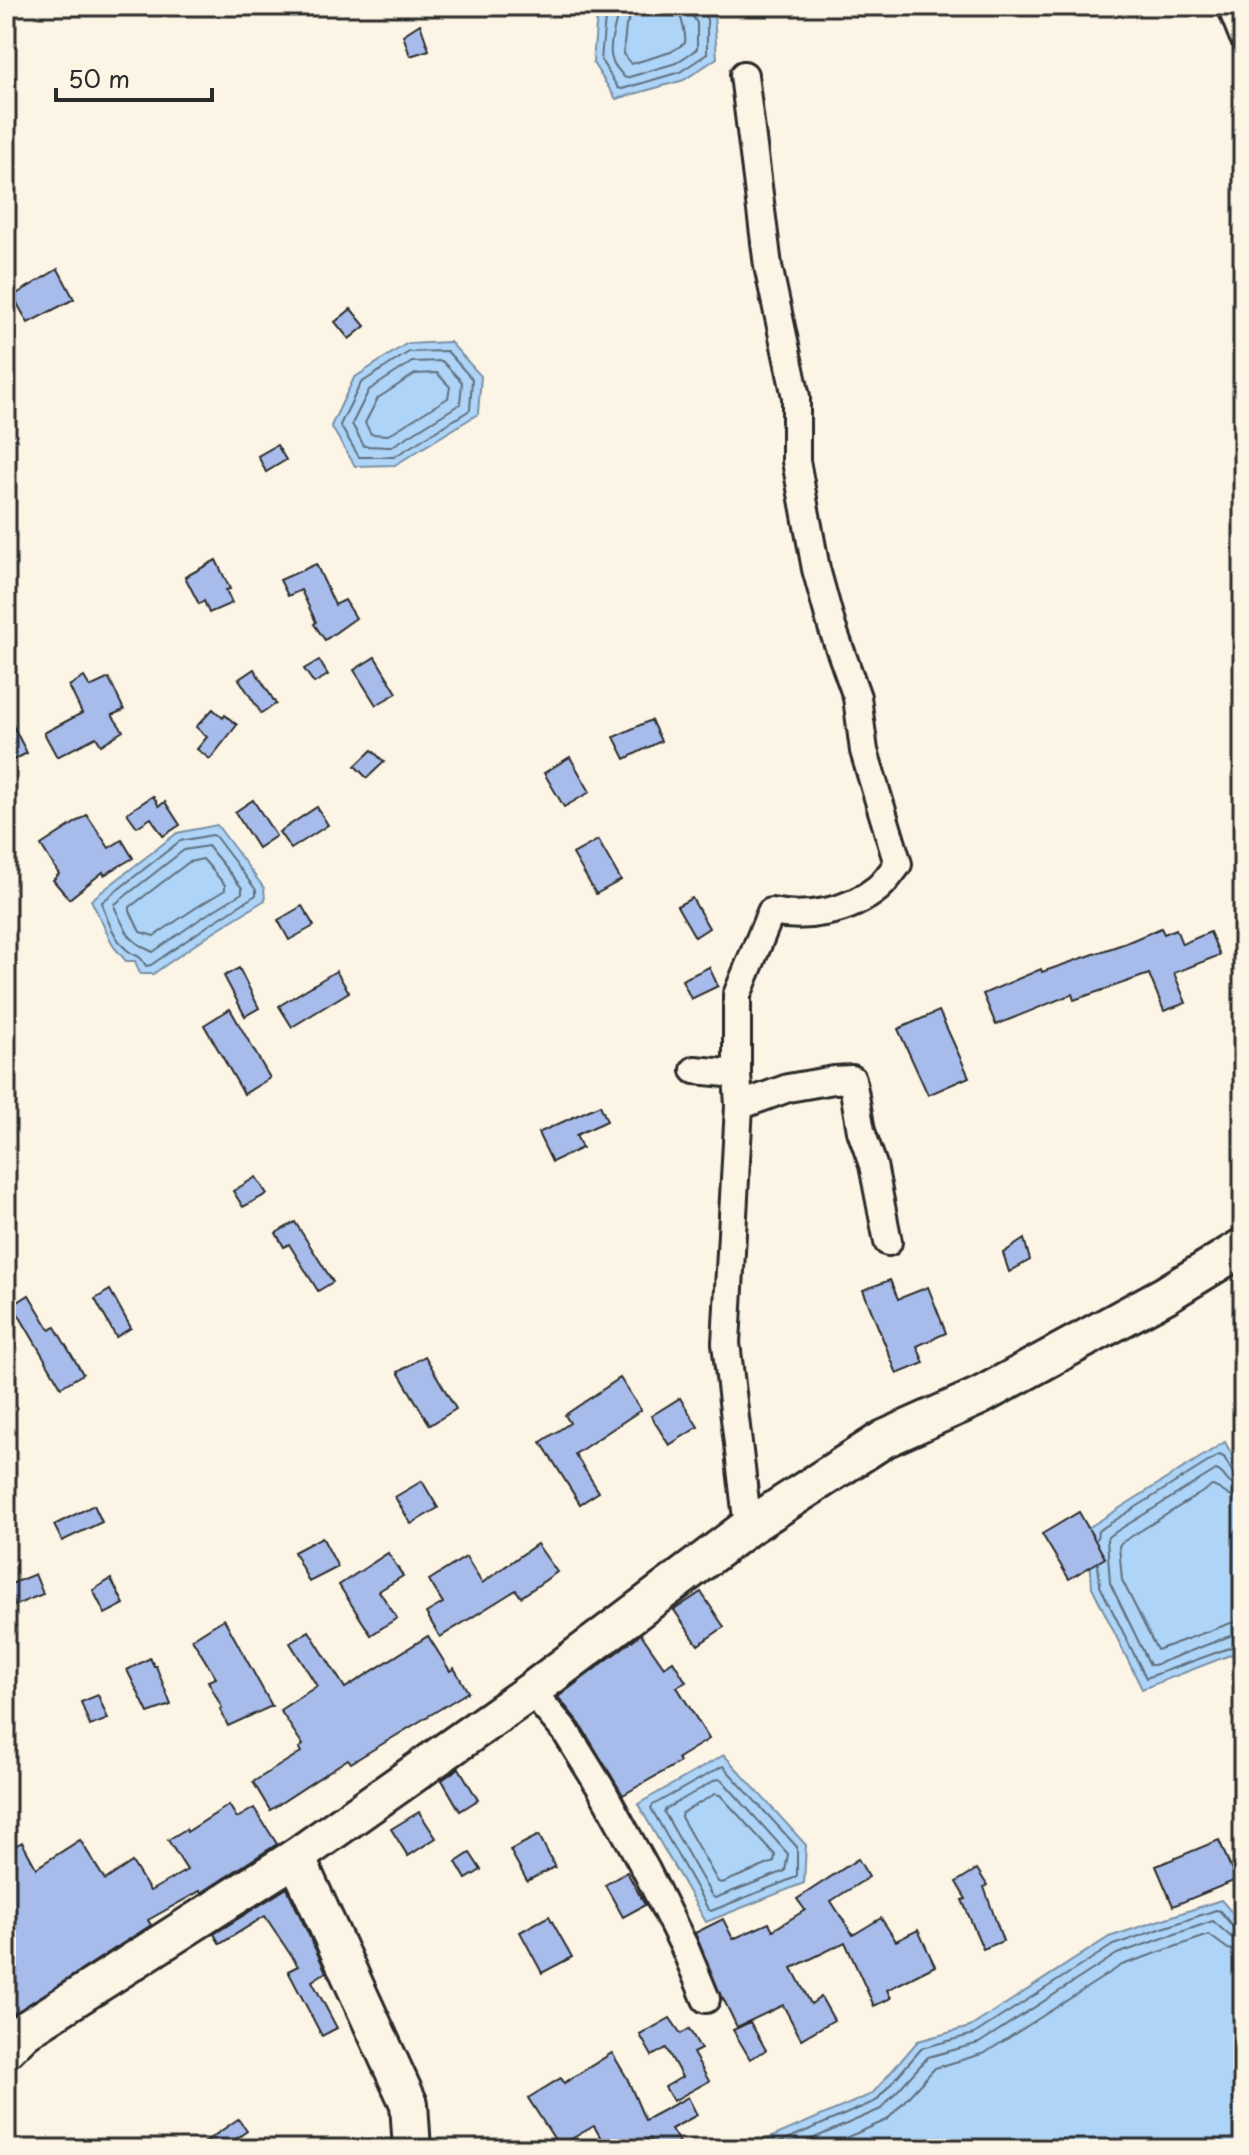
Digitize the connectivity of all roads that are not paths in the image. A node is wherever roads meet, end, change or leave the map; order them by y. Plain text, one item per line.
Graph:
1 (1231, 6) edge
2 (1243, 36) edge
3 (744, 75) dead end
4 (695, 1070) dead end
5 (737, 1074) junction
6 (739, 1106) junction
7 (888, 1242) dead end
8 (1243, 1247) edge
9 (748, 1527) junction
10 (531, 1691) junction
11 (296, 1857) junction
12 (706, 1999) dead end
13 (6, 2049) edge
14 (412, 2149) edge

1 - 2 street
3 - 5 street
4 - 5 street
5 - 6 street
6 - 7 street
6 - 9 street
8 - 9 street
9 - 10 street
10 - 11 street
10 - 12 street
11 - 13 street
11 - 14 street

